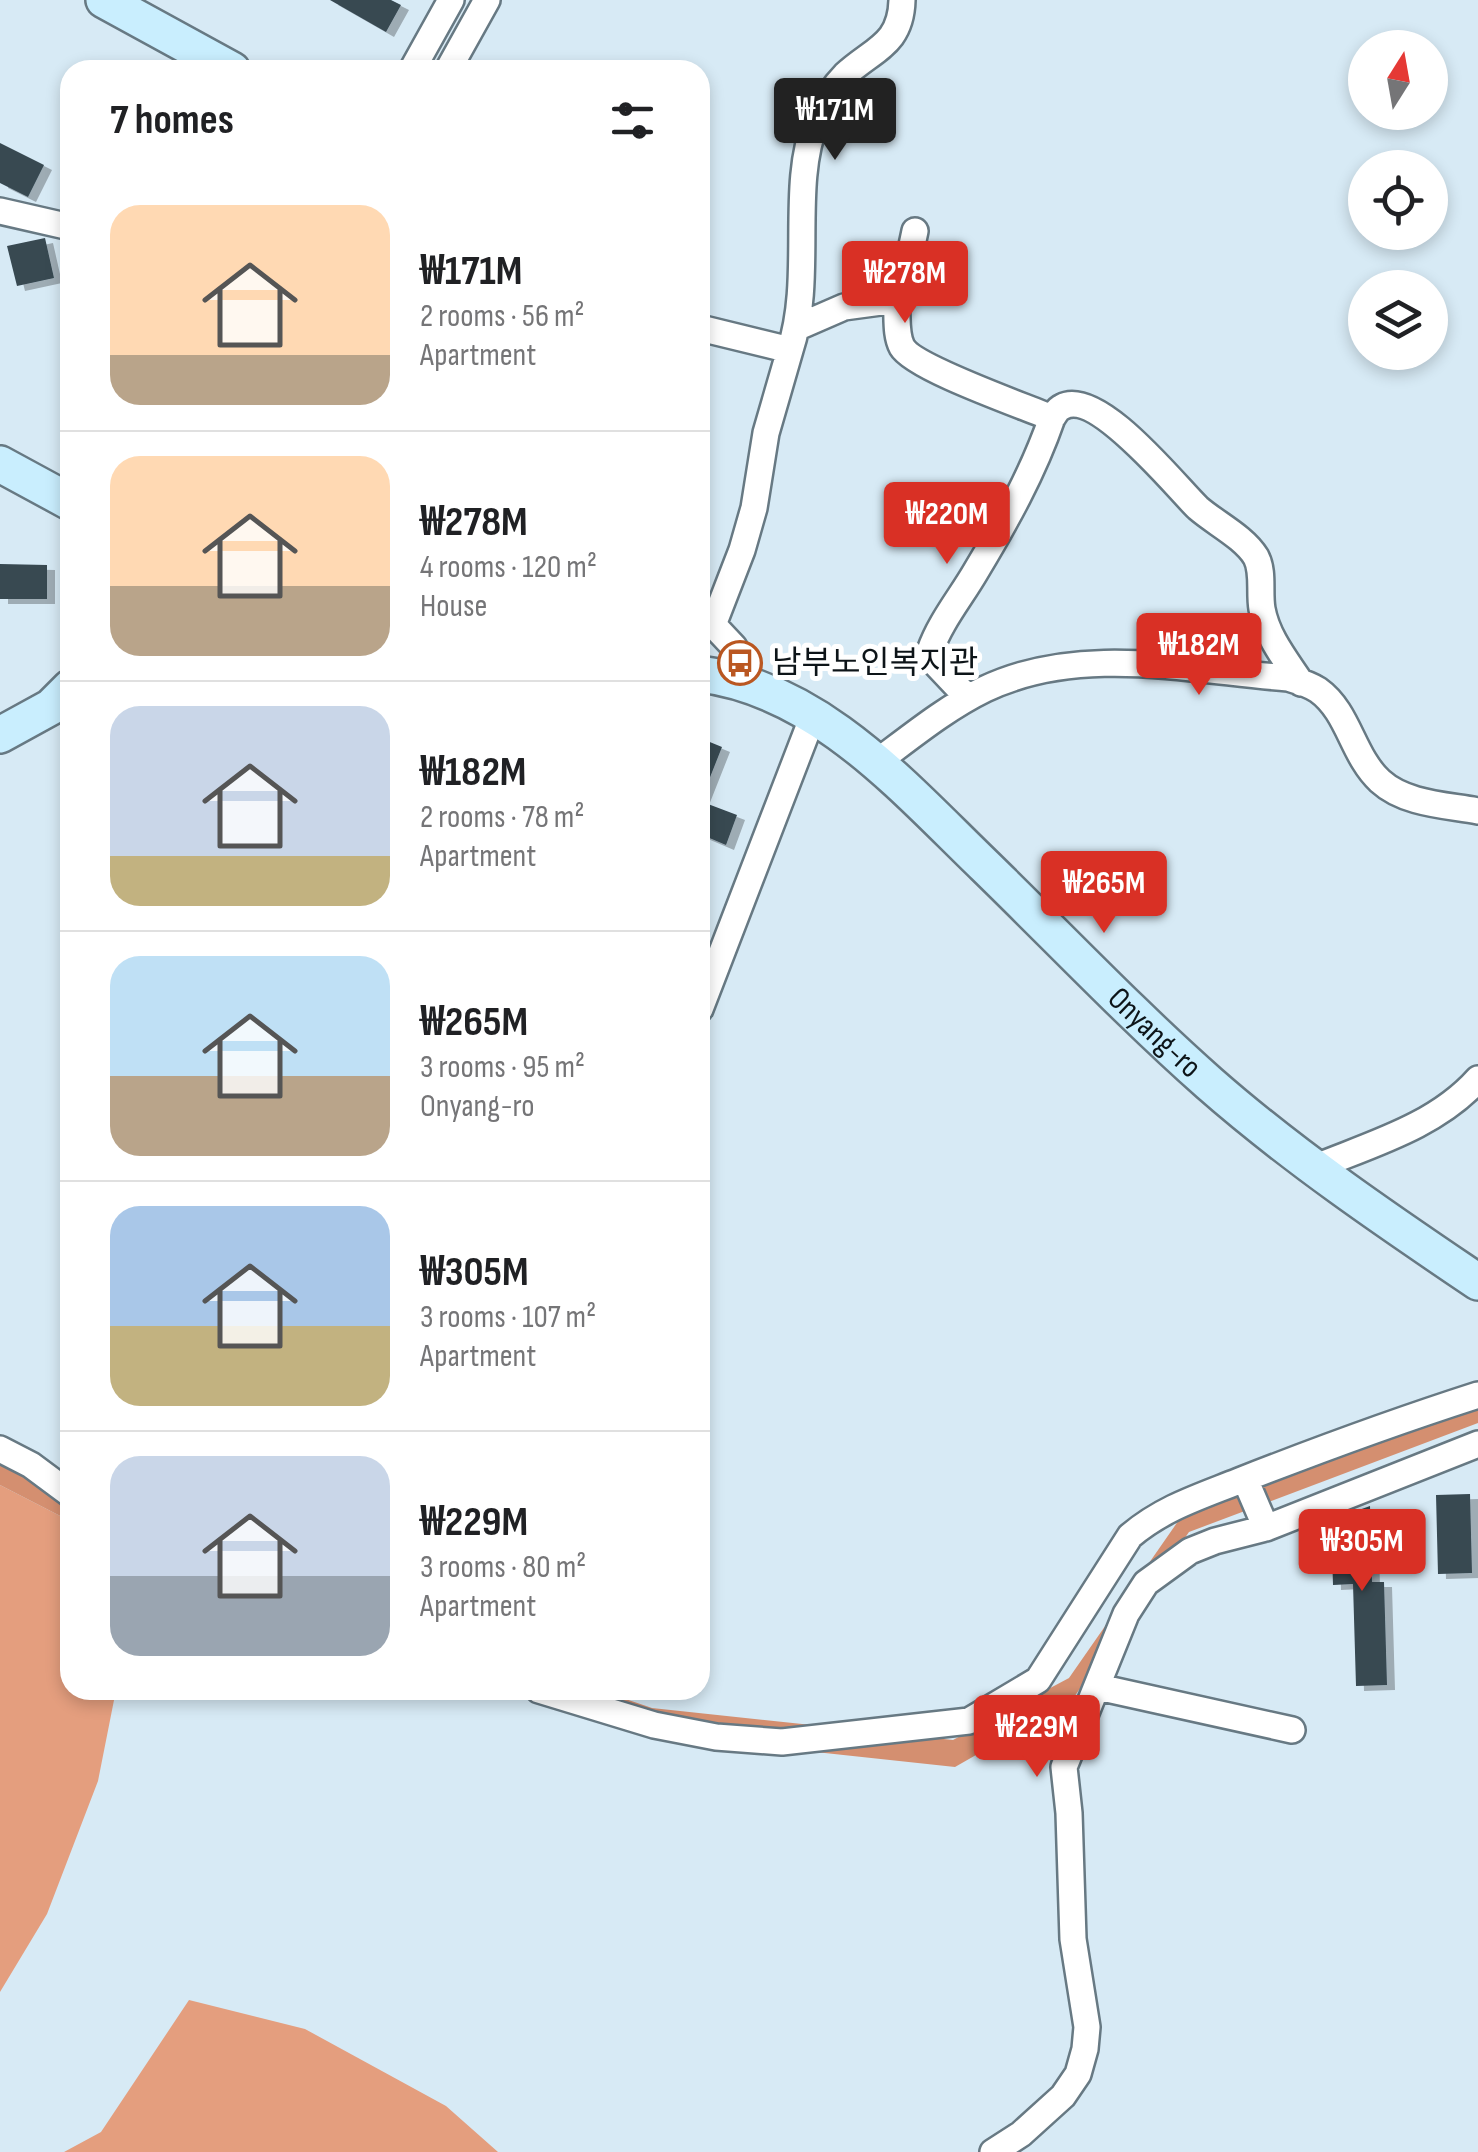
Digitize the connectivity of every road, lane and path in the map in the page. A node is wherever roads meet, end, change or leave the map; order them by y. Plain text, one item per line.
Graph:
1 (104, 0) edge
2 (451, 0) edge
3 (488, 0) edge
4 (902, 0) edge
5 (214, 60) edge
6 (418, 60) edge
7 (454, 60) edge
8 (1, 214) edge
9 (60, 225) edge
10 (915, 231) dead end
11 (896, 300) junction
12 (710, 329) edge
13 (794, 338) junction
14 (1052, 418) junction
15 (0, 464) edge
16 (60, 497) edge
17 (710, 610) edge
18 (710, 622) edge
19 (710, 676) edge
20 (1301, 683) junction
21 (754, 686) junction
22 (968, 698) junction
23 (60, 699) edge
24 (813, 716) junction
25 (0, 735) edge
26 (877, 762) junction
27 (1478, 811) edge
28 (710, 983) edge
29 (1478, 1079) edge
30 (1316, 1168) junction
31 (1478, 1282) edge
32 (1478, 1395) edge
33 (1478, 1444) edge
34 (0, 1450) edge
35 (1246, 1484) junction
36 (60, 1487) edge
37 (1262, 1522) junction
38 (1098, 1687) junction
39 (571, 1700) edge
40 (1292, 1730) dead end
41 (993, 2152) edge

1 - 5 main road
2 - 6 street
3 - 7 street
4 - 13 street
8 - 9 street
10 - 11 street
11 - 13 street
11 - 14 street
12 - 13 street
13 - 17 street
14 - 20 street
14 - 22 street
15 - 16 main road
18 - 21 street
19 - 21 main road, Onyang-ro
20 - 22 street
20 - 27 street
21 - 24 main road, Onyang-ro
22 - 26 street
23 - 25 main road
24 - 26 main road, Onyang-ro
24 - 28 street
26 - 30 main road, Onyang-ro
29 - 30 street
30 - 31 main road, Onyang-ro
32 - 35 street
33 - 37 street
34 - 36 street
35 - 37 street
35 - 39 street
37 - 38 street
38 - 40 street
38 - 41 street

